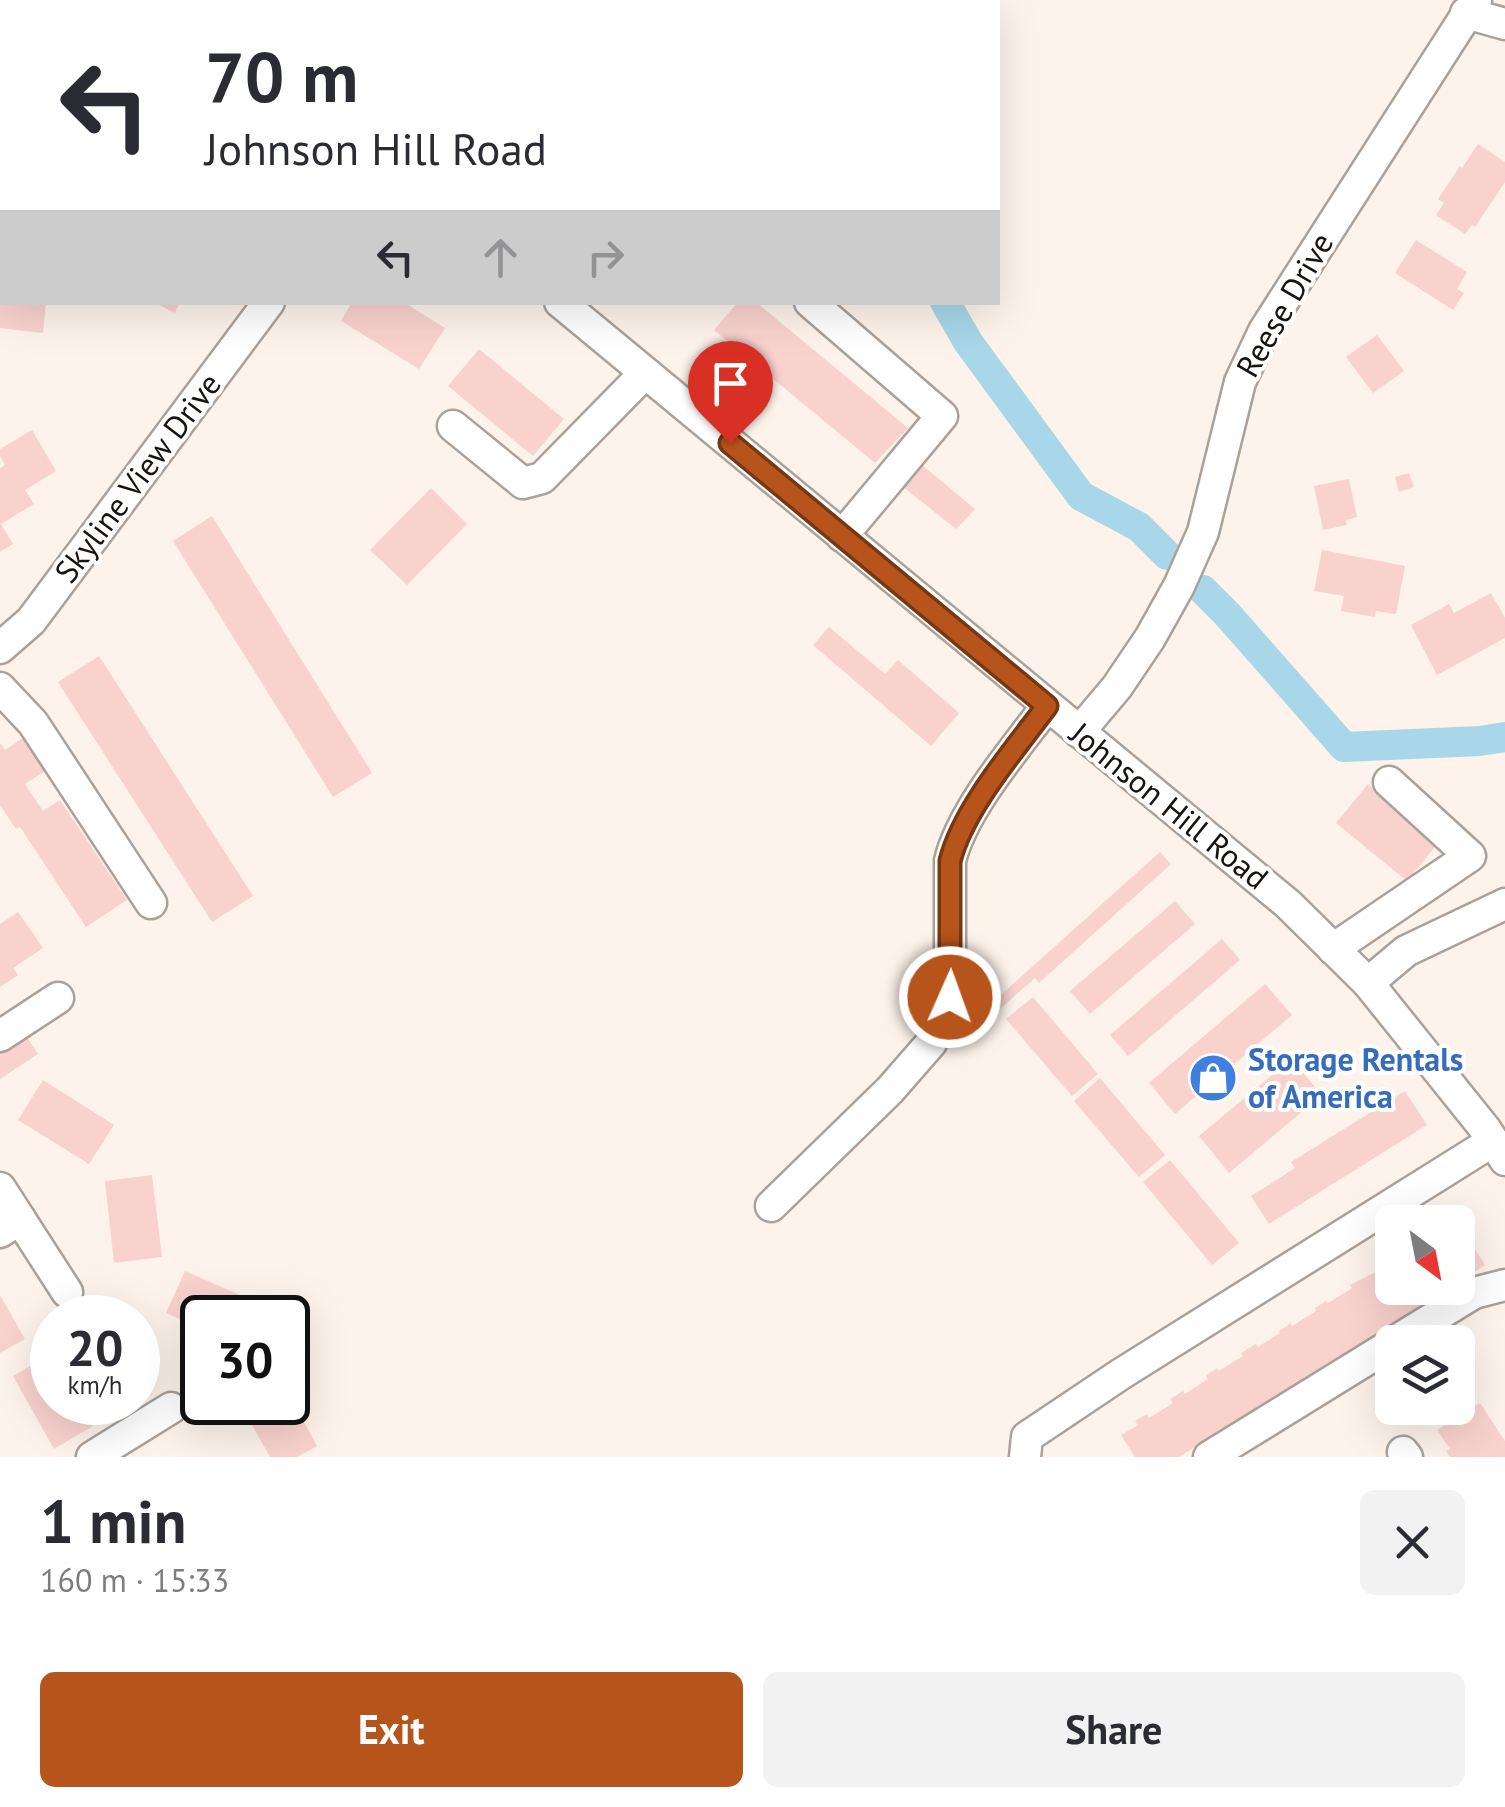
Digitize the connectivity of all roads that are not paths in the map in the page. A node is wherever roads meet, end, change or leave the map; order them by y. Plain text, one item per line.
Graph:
1 (1471, 6) edge
2 (1505, 24) edge
3 (267, 305) edge
4 (564, 305) edge
5 (813, 305) edge
6 (645, 373) junction
7 (453, 426) dead end
8 (842, 536) junction
9 (0, 648) edge
10 (0, 688) edge
11 (1047, 706) junction
12 (1079, 732) junction
13 (1389, 782) dead end
14 (151, 904) dead end
15 (1505, 904) edge
16 (1333, 949) junction
17 (1368, 983) junction
18 (58, 998) dead end
19 (0, 1036) edge
20 (1497, 1136) edge
21 (0, 1188) edge
22 (770, 1206) dead end
23 (10, 1226) edge
24 (1505, 1285) edge
25 (67, 1292) dead end
26 (1423, 1325) edge
27 (1375, 1355) edge
28 (171, 1408) dead end
29 (92, 1457) edge
30 (1024, 1457) edge
31 (1209, 1457) edge

1 - 2 street
1 - 12 street, Reese Drive
3 - 9 street, Skyline View Drive
4 - 6 street, Johnson Hill Road
5 - 8 street
6 - 7 street
6 - 8 street, Johnson Hill Road
8 - 11 street, Johnson Hill Road
10 - 14 street
11 - 12 street, Johnson Hill Road
11 - 22 street
12 - 16 street, Johnson Hill Road
13 - 16 street
15 - 17 street
16 - 17 street, Johnson Hill Road
17 - 20 street, Johnson Hill Road
18 - 19 street
20 - 30 street
21 - 23 street
23 - 25 street
24 - 26 street
27 - 31 street
28 - 29 street

